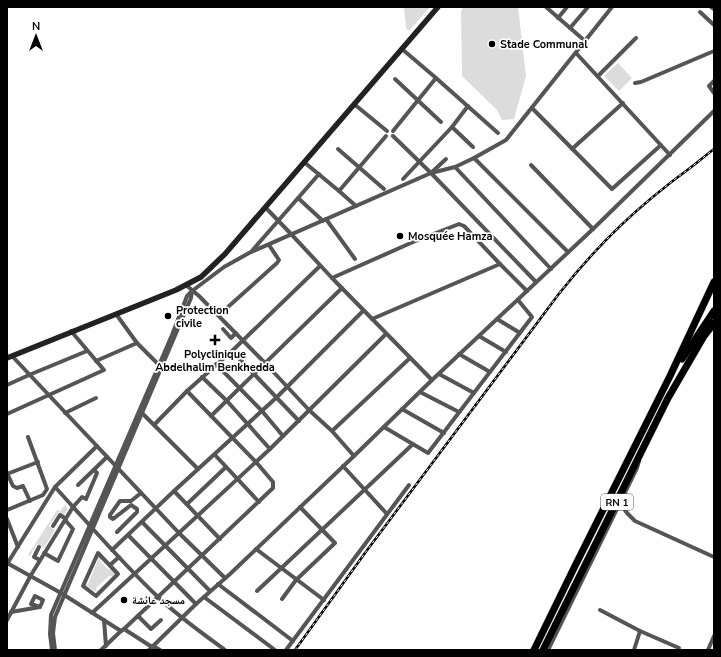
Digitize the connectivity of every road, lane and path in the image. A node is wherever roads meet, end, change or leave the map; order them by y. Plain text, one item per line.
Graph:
1 (438, 7) edge
2 (546, 7) edge
3 (567, 7) edge
4 (588, 7) edge
5 (612, 7) edge
6 (711, 7) edge
7 (714, 9) edge
8 (700, 12) dead end
9 (558, 18) junction
10 (714, 25) edge
11 (570, 28) junction
12 (636, 38) dead end
13 (585, 41) junction
14 (402, 49) junction
15 (714, 51) edge
16 (576, 53) junction
17 (598, 76) junction
18 (436, 78) junction
19 (395, 79) dead end
20 (714, 81) edge
21 (635, 83) dead end
22 (714, 93) edge
23 (418, 101) junction
24 (623, 103) junction
25 (354, 104) junction
26 (468, 106) junction
27 (532, 108) junction
28 (714, 111) edge
29 (441, 122) dead end
30 (452, 127) junction
31 (387, 131) junction
32 (393, 131) junction
33 (498, 133) dead end
34 (386, 136) junction
35 (392, 136) junction
36 (661, 145) junction
37 (473, 147) dead end
38 (338, 149) dead end
39 (572, 149) junction
40 (670, 155) junction
41 (474, 158) junction
42 (446, 159) dead end
43 (304, 162) junction
44 (420, 163) junction
45 (531, 165) dead end
46 (359, 167) junction
47 (455, 167) junction
48 (431, 173) junction
49 (319, 174) junction
50 (403, 179) dead end
51 (384, 188) dead end
52 (339, 191) junction
53 (298, 198) junction
54 (356, 206) junction
55 (266, 208) junction
56 (325, 220) junction
57 (278, 221) junction
58 (593, 229) junction
59 (292, 235) junction
60 (269, 245) junction
61 (568, 252) junction
62 (250, 253) junction
63 (355, 259) dead end
64 (500, 264) junction
65 (320, 266) junction
66 (551, 269) junction
67 (332, 278) junction
68 (536, 282) junction
69 (714, 282) edge
70 (186, 285) junction
71 (342, 288) junction
72 (192, 291) junction
73 (527, 291) junction
74 (518, 300) junction
75 (363, 311) junction
76 (714, 311) edge
77 (116, 314) junction
78 (219, 316) junction
79 (372, 319) junction
80 (497, 319) junction
81 (714, 323) edge
82 (223, 329) dead end
83 (714, 331) edge
84 (71, 332) junction
85 (236, 333) junction
86 (520, 333) junction
87 (386, 334) junction
88 (479, 336) junction
89 (243, 340) junction
90 (137, 343) junction
91 (87, 351) junction
92 (232, 351) junction
93 (506, 352) junction
94 (459, 354) junction
95 (693, 355) junction
96 (10, 357) edge
97 (410, 358) junction
98 (96, 361) junction
99 (266, 362) junction
100 (216, 364) junction
101 (159, 365) junction
102 (490, 372) junction
103 (254, 374) junction
104 (439, 374) junction
105 (29, 375) junction
106 (202, 376) junction
107 (670, 376) junction
108 (432, 380) junction
109 (7, 385) edge
110 (287, 387) junction
111 (240, 389) junction
112 (187, 391) junction
113 (420, 392) junction
114 (474, 393) junction
115 (49, 396) junction
116 (96, 398) dead end
117 (276, 398) junction
118 (227, 401) junction
119 (402, 409) junction
120 (309, 410) junction
121 (262, 411) junction
122 (141, 412) junction
123 (459, 412) junction
124 (65, 413) junction
125 (7, 414) edge
126 (211, 416) junction
127 (299, 421) junction
128 (248, 424) junction
129 (154, 425) junction
130 (384, 427) junction
131 (332, 431) junction
132 (444, 433) junction
133 (283, 436) junction
134 (28, 437) dead end
135 (233, 438) junction
136 (413, 444) junction
137 (97, 446) junction
138 (270, 449) junction
139 (641, 453) junction
140 (214, 455) junction
141 (354, 456) junction
142 (107, 457) junction
143 (38, 462) junction
144 (256, 462) junction
145 (226, 466) junction
146 (343, 466) junction
147 (117, 467) junction
148 (198, 469) junction
149 (94, 470) junction
150 (7, 474) edge
151 (238, 479) junction
152 (78, 485) dead end
153 (409, 485) dead end
154 (55, 487) junction
155 (364, 490) junction
156 (174, 491) junction
157 (141, 493) junction
158 (30, 501) junction
159 (259, 502) junction
160 (131, 503) junction
161 (620, 503) junction
162 (187, 504) junction
163 (73, 507) junction
164 (300, 507) junction
165 (156, 508) junction
166 (7, 510) edge
167 (387, 514) junction
168 (197, 516) junction
169 (7, 519) edge
170 (65, 519) junction
171 (142, 522) junction
172 (53, 526) dead end
173 (92, 527) junction
174 (323, 530) junction
175 (117, 532) dead end
176 (179, 533) junction
177 (128, 535) junction
178 (220, 539) junction
179 (165, 546) junction
180 (18, 547) junction
181 (39, 547) dead end
182 (256, 549) junction
183 (112, 550) junction
184 (44, 553) junction
185 (202, 555) junction
186 (119, 557) junction
187 (714, 557) edge
188 (152, 559) junction
189 (40, 560) junction
190 (7, 563) edge
191 (110, 566) junction
192 (282, 568) junction
193 (188, 569) junction
194 (135, 574) junction
195 (31, 575) junction
196 (225, 578) junction
197 (296, 580) junction
198 (174, 582) junction
199 (218, 584) junction
200 (210, 591) junction
201 (257, 591) dead end
202 (62, 594) junction
203 (204, 596) junction
204 (158, 597) junction
205 (282, 599) dead end
206 (324, 600) junction
207 (196, 604) junction
208 (40, 607) dead end
209 (600, 610) dead end
210 (11, 612) junction
211 (92, 613) junction
212 (138, 616) junction
213 (182, 618) junction
214 (7, 620) edge
215 (104, 620) junction
216 (161, 620) dead end
217 (122, 630) junction
218 (640, 631) junction
219 (714, 636) edge
220 (293, 641) junction
221 (106, 646) junction
222 (151, 648) edge
223 (679, 648) dead end
224 (52, 650) edge
225 (55, 650) edge
226 (101, 650) edge
227 (160, 650) edge
228 (225, 650) edge
229 (275, 650) edge
230 (286, 650) edge
231 (534, 650) edge
232 (543, 650) edge
233 (548, 650) edge
234 (634, 650) edge
235 (708, 650) edge

1 - 14 street
2 - 9 street
3 - 9 street
4 - 11 street
5 - 13 street
6 - 7 street
8 - 10 street
9 - 11 street
11 - 13 street
12 - 17 street
13 - 16 street
14 - 18 street
14 - 25 street
15 - 21 street
16 - 17 street
16 - 27 street
17 - 24 street
18 - 23 street
18 - 26 street
19 - 23 street
20 - 22 street
23 - 29 street
23 - 32 street
24 - 36 street
24 - 39 street
25 - 31 street
25 - 43 street
26 - 30 street
26 - 33 street
27 - 39 street
27 - 41 street
28 - 40 street
30 - 37 street
30 - 44 street
31 - 32 street
31 - 34 street
32 - 35 street
34 - 35 street
34 - 46 street
35 - 44 street
36 - 39 street
36 - 40 street
38 - 46 street
40 - 58 street
41 - 47 street
41 - 61 street
42 - 48 street
43 - 49 street
43 - 55 street
44 - 48 street
44 - 50 street
45 - 58 street
46 - 51 street
46 - 52 street
47 - 48 street
47 - 66 street
48 - 54 street
48 - 68 street
49 - 52 street
49 - 53 street
52 - 54 street
53 - 56 street
53 - 57 street
54 - 56 street
55 - 57 street
55 - 70 street
56 - 59 street
56 - 63 street
57 - 59 street
57 - 62 street
58 - 61 street
59 - 60 street
59 - 65 street
60 - 62 street
60 - 78 street
61 - 66 street
62 - 72 street
64 - 67 street
64 - 73 street
64 - 79 street
65 - 67 street
65 - 89 street
66 - 68 street
67 - 71 street
68 - 73 street
69 - 107 highway, RN 1
70 - 72 street
70 - 77 street
71 - 75 street
71 - 99 street
72 - 78 street
72 - 101 street
72 - 122 street
73 - 74 street
74 - 80 street
74 - 86 street
75 - 79 street
75 - 110 street
76 - 107 highway
77 - 84 street
77 - 90 street
78 - 85 street
79 - 87 street
80 - 86 street
80 - 88 street
81 - 95 highway
82 - 85 street
83 - 95 highway, RN 1
84 - 91 street
84 - 96 street
85 - 89 street
86 - 93 street
87 - 97 street
87 - 120 street
88 - 93 street
88 - 94 street
89 - 92 street
89 - 99 street
90 - 98 street
90 - 101 street
91 - 98 street
91 - 105 street
92 - 100 street
92 - 103 street
93 - 102 street
94 - 102 street
94 - 104 street
95 - 139 highway, RN 1
96 - 105 street
97 - 108 street
97 - 131 street
98 - 115 street
99 - 103 street
99 - 110 street
100 - 106 street
100 - 111 street
101 - 122 street
102 - 114 street
103 - 111 street
103 - 117 street
104 - 108 street
104 - 114 street
105 - 109 street
105 - 115 street
106 - 112 street
106 - 118 street
107 - 231 highway, RN 1
108 - 113 street
110 - 117 street
110 - 120 street
111 - 118 street
111 - 121 street
112 - 126 street
112 - 129 street
113 - 119 street
113 - 123 street
114 - 123 street
115 - 124 street
115 - 125 street
116 - 124 street
117 - 121 street
117 - 127 street
118 - 126 street
118 - 128 street
119 - 130 street
119 - 132 street
120 - 127 street
120 - 131 street
121 - 128 street
121 - 133 street
122 - 129 street
122 - 147 street
123 - 132 street
124 - 137 street
126 - 135 street
127 - 133 street
128 - 135 street
128 - 138 street
129 - 148 street
130 - 136 street
130 - 141 street
131 - 141 street
132 - 136 street
133 - 138 street
134 - 143 street
135 - 140 street
135 - 144 street
136 - 155 street
137 - 142 street
137 - 154 street
138 - 144 street
139 - 161 street
139 - 232 highway, RN 1
140 - 145 street
140 - 148 street
141 - 146 street
142 - 147 street
142 - 149 street
143 - 150 street
143 - 158 street
144 - 151 street
144 - 159 street
145 - 151 street
145 - 162 street
146 - 155 street
146 - 164 street
147 - 157 street
147 - 173 street
148 - 156 street
149 - 152 street
149 - 163 street
150 - 158 street
151 - 159 street
151 - 168 street
153 - 167 street
154 - 163 street
154 - 180 street
155 - 167 street
155 - 174 street
156 - 162 street
156 - 165 street
157 - 160 street
157 - 165 street
158 - 166 street
159 - 178 street
160 - 160 street
160 - 175 street
161 - 187 street
161 - 233 street
162 - 168 street
163 - 170 street
163 - 173 street
164 - 174 street
164 - 182 street
165 - 171 street
165 - 176 street
167 - 206 street
168 - 176 street
168 - 178 street
169 - 180 street
170 - 172 street
170 - 184 street
170 - 184 street
171 - 177 street
171 - 179 street
173 - 183 street
173 - 202 street
174 - 192 street
174 - 197 street
176 - 179 street
176 - 185 street
177 - 183 street
177 - 188 street
178 - 185 street
179 - 188 street
179 - 193 street
180 - 190 street
181 - 189 street
182 - 192 street
182 - 196 street
183 - 186 street
184 - 189 street
185 - 193 street
185 - 196 street
186 - 191 street
186 - 194 street
188 - 194 street
188 - 198 street
189 - 195 street
190 - 195 street
191 - 191 street
192 - 197 street
192 - 201 street
193 - 198 street
193 - 200 street
194 - 204 street
194 - 211 street
195 - 202 street
195 - 210 street
196 - 199 street
197 - 205 street
197 - 206 street
198 - 204 street
198 - 207 street
199 - 200 street
199 - 220 street
200 - 203 street
202 - 211 street
202 - 224 street
202 - 225 street
203 - 207 street
203 - 229 street
204 - 212 street
204 - 213 street
206 - 220 street
207 - 213 street
208 - 210 street
209 - 218 street
210 - 214 street
211 - 215 street
212 - 216 street
212 - 217 street
213 - 222 street
213 - 228 street
215 - 217 street
215 - 221 street
217 - 221 street
217 - 222 street
218 - 223 street
218 - 234 street
219 - 235 street
220 - 230 street
221 - 226 street
222 - 227 street

